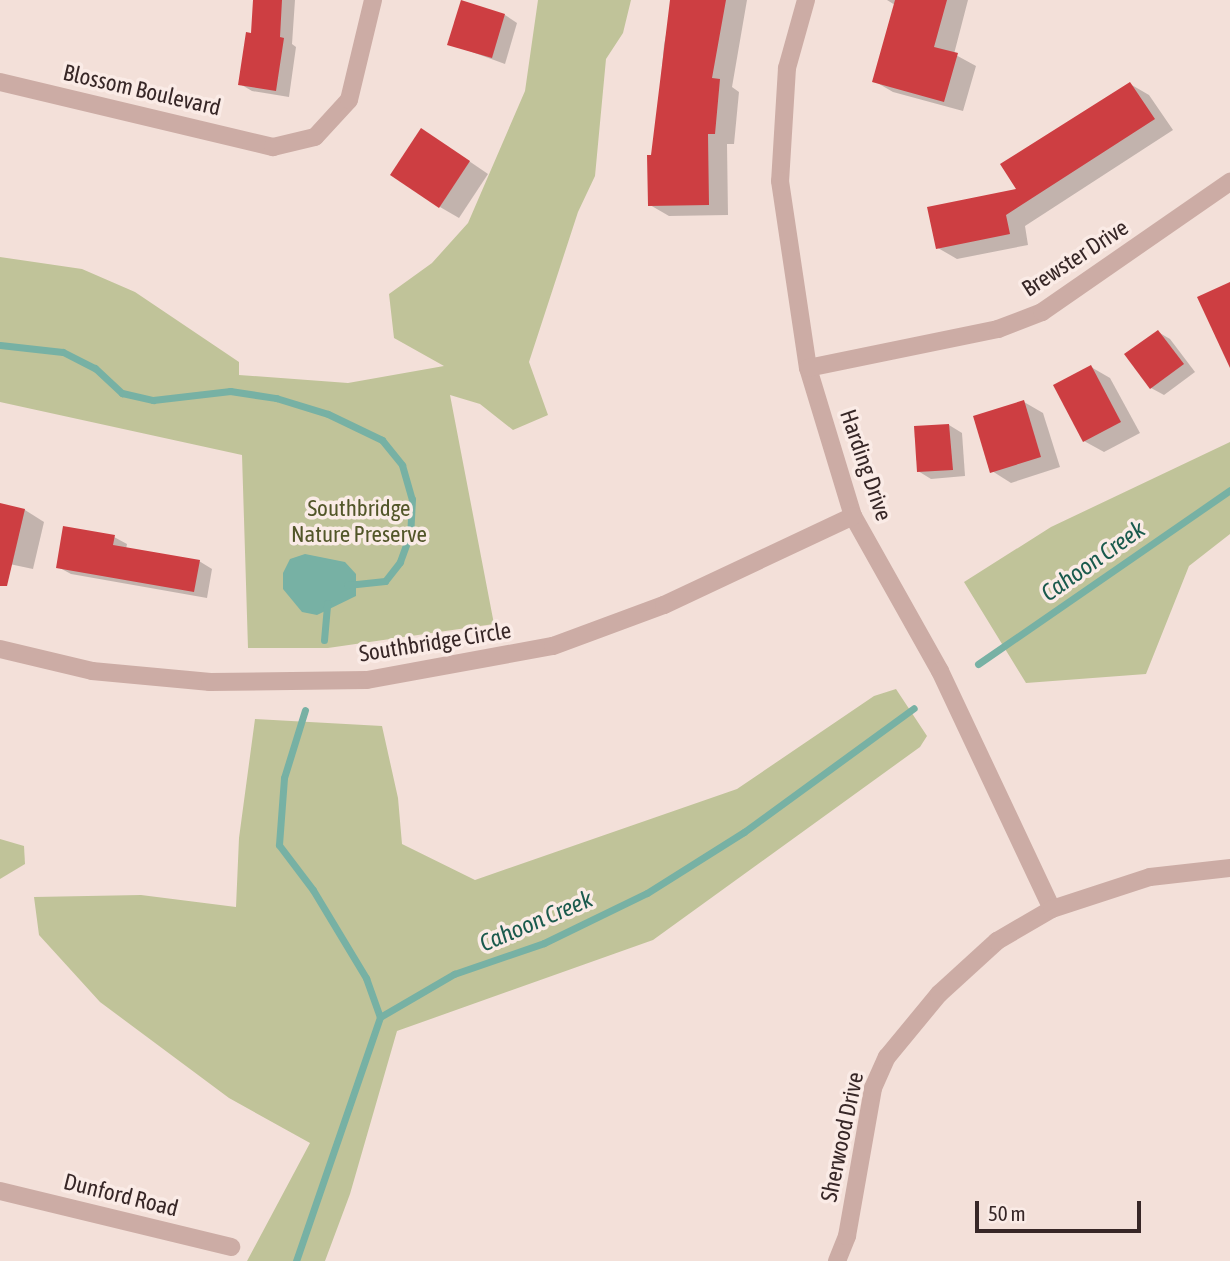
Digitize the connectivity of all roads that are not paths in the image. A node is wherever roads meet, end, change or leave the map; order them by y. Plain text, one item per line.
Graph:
1 (373, 0) edge
2 (806, 0) edge
3 (0, 82) edge
4 (1230, 182) edge
5 (808, 368) junction
6 (853, 516) junction
7 (0, 649) edge
8 (1230, 867) edge
9 (1052, 909) junction
10 (0, 1191) edge
11 (231, 1247) dead end
12 (837, 1261) edge

1 - 3 street, Blossom Boulevard
2 - 5 street, Harding Drive
4 - 5 street, Brewster Drive
5 - 6 street, Harding Drive
6 - 7 street, Southbridge Circle
6 - 9 street, Harding Drive
8 - 9 street, Sherwood Drive
9 - 12 street, Sherwood Drive
10 - 11 street, Dunford Road

